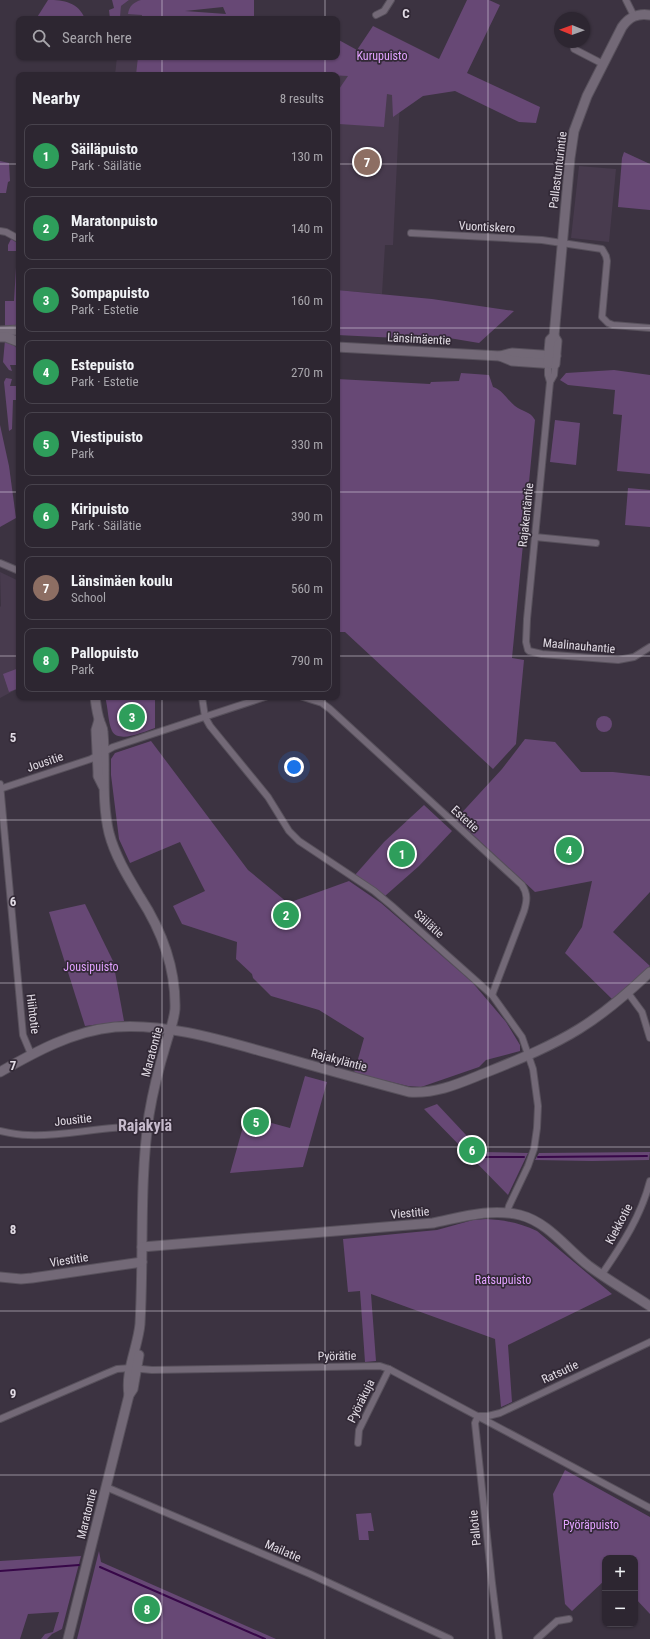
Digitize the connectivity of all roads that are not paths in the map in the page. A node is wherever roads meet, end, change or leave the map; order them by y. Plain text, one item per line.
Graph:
1 (391, 0) edge
2 (626, 0) edge
3 (376, 15) dead end
4 (650, 15) edge
5 (634, 16) junction
6 (574, 48) edge
7 (604, 64) junction
8 (0, 231) edge
9 (411, 233) dead end
10 (16, 237) edge
11 (561, 243) junction
12 (650, 328) edge
13 (16, 330) edge
14 (0, 331) edge
15 (0, 337) edge
16 (16, 341) edge
17 (340, 347) edge
18 (552, 359) junction
19 (535, 538) junction
20 (596, 543) dead end
21 (0, 563) edge
22 (16, 570) edge
23 (650, 647) edge
24 (528, 650) joint
25 (96, 700) edge
26 (202, 700) edge
27 (256, 700) edge
28 (312, 700) edge
29 (205, 716) junction
30 (101, 754) junction
31 (0, 788) edge
32 (650, 972) edge
33 (628, 993) junction
34 (492, 995) junction
35 (170, 1030) junction
36 (650, 1038) edge
37 (31, 1054) junction
38 (528, 1056) junction
39 (0, 1072) edge
40 (148, 1128) junction
41 (0, 1131) edge
42 (650, 1181) edge
43 (508, 1213) junction
44 (142, 1247) junction
45 (142, 1262) junction
46 (602, 1274) junction
47 (0, 1277) edge
48 (650, 1306) edge
49 (650, 1342) edge
50 (134, 1368) junction
51 (389, 1369) junction
52 (478, 1416) junction
53 (0, 1418) edge
54 (358, 1443) dead end
55 (106, 1487) junction
56 (650, 1508) edge
57 (569, 1619) dead end
58 (68, 1639) edge
59 (450, 1639) edge
60 (499, 1639) edge
61 (537, 1639) edge

1 - 3 street
2 - 5 street
4 - 5 street
5 - 7 street, Pallastunturintie
6 - 7 street
7 - 11 street, Pallastunturintie
8 - 10 street
9 - 11 street, Vuontiskero
11 - 12 street, Vuontiskero
11 - 18 street, Pallastunturintie
13 - 14 street
15 - 16 street
17 - 18 street, Länsimäentie
18 - 19 street, Rajakentäntie
19 - 20 street
19 - 24 street, Rajakentäntie
21 - 22 street
23 - 24 street, Maalinauhantie
25 - 30 street, Maratontie
26 - 29 street, Säilätie
27 - 29 street
28 - 34 street, Estetie
29 - 30 street
29 - 34 street, Säilätie
30 - 31 street, Jousitie
30 - 35 street, Maratontie
31 - 37 street, Hiihtotie
32 - 33 street, Rajakyläntie
33 - 36 street
33 - 38 street, Rajakyläntie
34 - 38 street, Säilätie
35 - 37 street, Rajakyläntie
35 - 38 street, Rajakyläntie
35 - 40 street, Maratontie
37 - 39 street, Rajakyläntie
38 - 43 street, Säilätie
40 - 41 street, Jousitie
40 - 44 street, Maratontie
42 - 46 street, Kiekkotie
43 - 44 street, Viestitie
43 - 46 street, Viestitie
44 - 45 street, Maratontie
45 - 47 street, Viestitie
45 - 50 street, Maratontie
46 - 48 street, Viestitie
49 - 52 street, Ratsutie
50 - 51 street, Pyörätie
50 - 53 street, Pyörätie
50 - 55 street, Maratontie
51 - 52 street, Pyörätie
51 - 54 street, Pyöräkuja
52 - 56 street, Pyörätie
52 - 60 street, Pallotie
55 - 58 street, Maratontie
55 - 59 street, Mailatie
57 - 61 street

